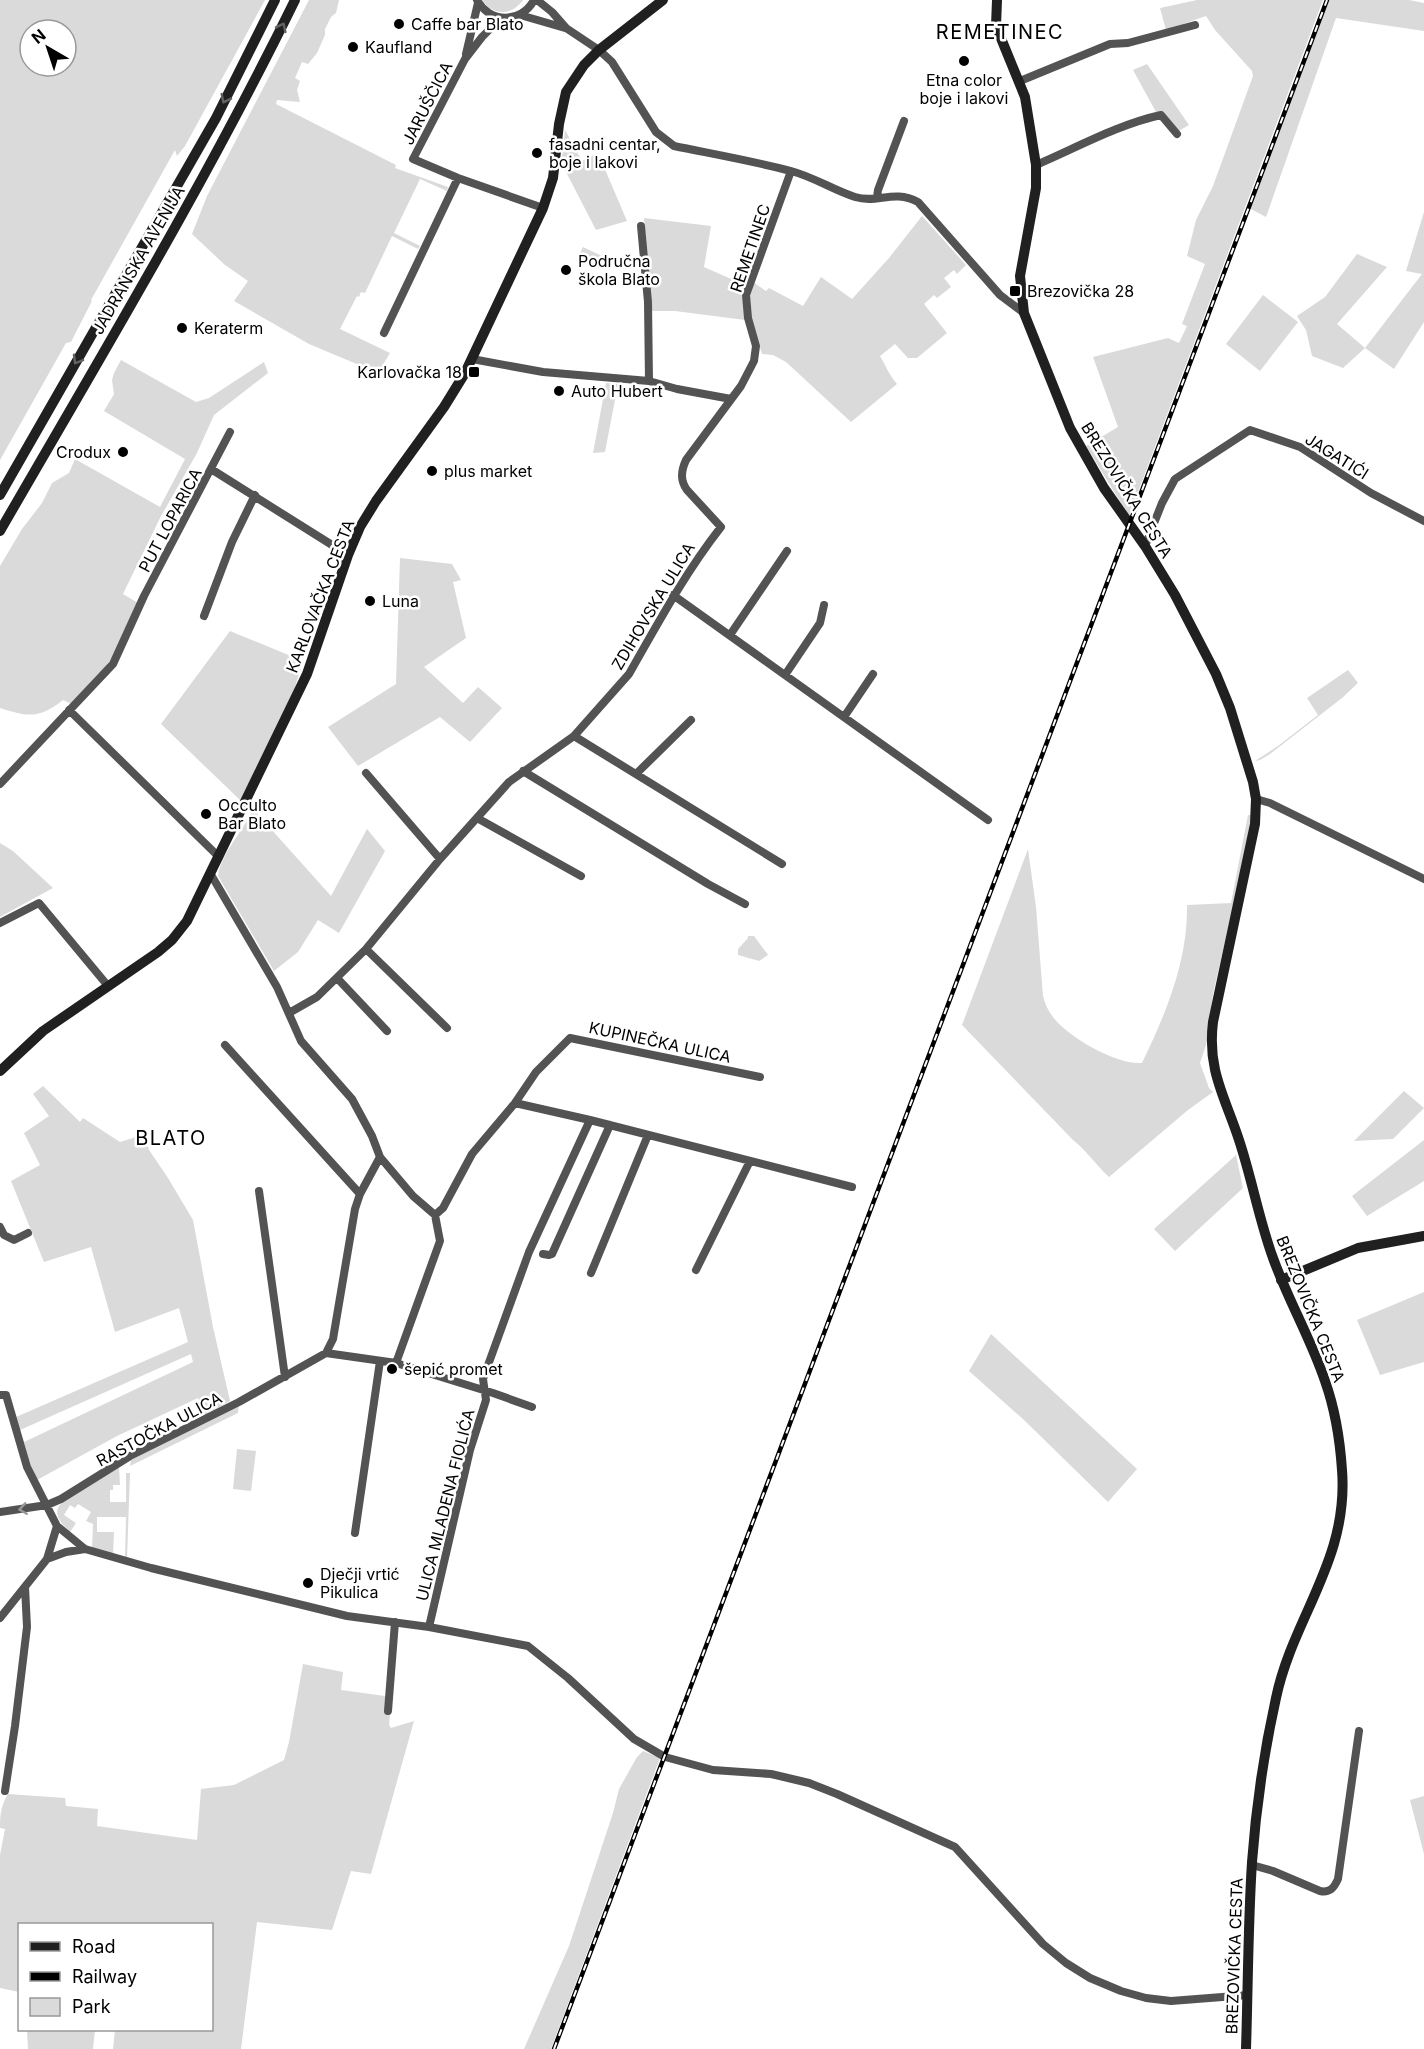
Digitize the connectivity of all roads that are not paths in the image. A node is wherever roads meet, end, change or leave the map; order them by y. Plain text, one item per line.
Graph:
1 (275, 0) edge
2 (294, 0) edge
3 (535, 0) edge
4 (663, 0) edge
5 (997, 0) edge
6 (477, 1) edge
7 (520, 15) junction
8 (501, 18) junction
9 (1194, 25) dead end
10 (566, 28) junction
11 (600, 50) junction
12 (465, 59) junction
13 (1020, 81) junction
14 (904, 120) dead end
15 (1177, 134) dead end
16 (1036, 165) junction
17 (791, 171) junction
18 (458, 178) junction
19 (877, 197) junction
20 (543, 208) junction
21 (641, 226) dead end
22 (1024, 313) junction
23 (384, 333) dead end
24 (472, 359) junction
25 (649, 381) junction
26 (731, 399) junction
27 (230, 432) dead end
28 (211, 468) junction
29 (0, 495) edge
30 (255, 495) junction
31 (1424, 521) edge
32 (0, 531) edge
33 (1145, 546) junction
34 (787, 551) dead end
35 (348, 555) junction
36 (674, 595) junction
37 (824, 605) dead end
38 (204, 615) dead end
39 (730, 635) junction
40 (873, 674) dead end
41 (785, 675) junction
42 (69, 710) junction
43 (844, 717) junction
44 (691, 720) dead end
45 (574, 736) junction
46 (523, 771) junction
47 (366, 773) dead end
48 (636, 774) junction
49 (0, 784) edge
50 (1256, 799) junction
51 (477, 818) junction
52 (988, 820) dead end
53 (219, 857) junction
54 (440, 859) junction
55 (782, 864) dead end
56 (210, 873) junction
57 (581, 876) dead end
58 (1424, 879) edge
59 (745, 904) dead end
60 (0, 923) edge
61 (366, 949) junction
62 (337, 978) junction
63 (108, 986) junction
64 (289, 1013) junction
65 (447, 1028) dead end
66 (387, 1031) dead end
67 (225, 1045) dead end
68 (0, 1071) edge
69 (760, 1077) dead end
70 (515, 1103) junction
71 (590, 1120) junction
72 (610, 1125) junction
73 (648, 1135) junction
74 (380, 1157) junction
75 (750, 1161) junction
76 (852, 1187) dead end
77 (259, 1191) dead end
78 (360, 1194) junction
79 (435, 1215) junction
80 (0, 1227) edge
81 (28, 1233) dead end
82 (1424, 1236) edge
83 (543, 1254) dead end
84 (696, 1270) dead end
85 (591, 1273) dead end
86 (1281, 1280) junction
87 (326, 1353) junction
88 (380, 1361) junction
89 (396, 1363) junction
90 (285, 1377) junction
91 (485, 1390) junction
92 (0, 1395) edge
93 (531, 1407) dead end
94 (47, 1505) junction
95 (0, 1512) edge
96 (57, 1526) junction
97 (355, 1533) dead end
98 (85, 1549) junction
99 (47, 1559) junction
100 (25, 1587) junction
101 (0, 1618) edge
102 (394, 1623) junction
103 (429, 1627) junction
104 (388, 1711) dead end
105 (1359, 1731) dead end
106 (5, 1791) dead end
107 (1252, 1864) junction
108 (1248, 1995) junction
109 (1246, 2049) edge

1 -> 29 main road, JADRANSKA AVENIJA
32 -> 2 main road, JADRANSKA AVENIJA
3 - 7 street
3 - 10 street
4 - 11 main road, KARLOVAČKA CESTA
5 - 13 main road, BREZOVIČKA CESTA
6 - 8 street
6 - 12 street, JARUŠČICA
7 - 8 street
7 - 10 street
8 - 12 street, JARUŠČICA
9 - 13 street
10 - 11 street
11 - 17 street
11 - 20 main road, KARLOVAČKA CESTA
12 - 18 street, JARUŠČICA
13 - 16 main road, BREZOVIČKA CESTA
14 - 19 street
15 - 16 street
16 - 22 main road, BREZOVIČKA CESTA
17 - 19 street
17 - 26 street, REMETINEC
18 - 20 street
18 - 23 street
19 - 22 street
20 - 24 main road, KARLOVAČKA CESTA
21 - 25 street
22 - 33 main road, BREZOVIČKA CESTA
24 - 25 street
24 - 35 main road, KARLOVAČKA CESTA
25 - 26 street
26 - 36 street, ZDIHOVSKA ULICA
27 - 28 street
28 - 30 street, PUT LOPARICA
28 - 42 street, PUT LOPARICA
30 - 35 street, PUT LOPARICA
30 - 38 street
31 - 33 street, JAGATIĆI
33 - 50 main road, BREZOVIČKA CESTA
34 - 39 street
35 - 53 main road, KARLOVAČKA CESTA
36 - 39 street
36 - 45 street, ZDIHOVSKA ULICA
37 - 41 street
39 - 41 street
40 - 43 street
41 - 43 street
42 - 49 street
42 - 53 street
43 - 52 street
44 - 48 street
45 - 46 street, ZDIHOVSKA ULICA
45 - 48 street
46 - 51 street, ZDIHOVSKA ULICA
46 - 59 street
47 - 54 street
48 - 55 street
50 - 58 street
50 - 86 main road, BREZOVIČKA CESTA
51 - 54 street, ZDIHOVSKA ULICA
51 - 57 street
53 - 56 main road, KARLOVAČKA CESTA
54 - 61 street, ZDIHOVSKA ULICA
56 - 63 main road, KARLOVAČKA CESTA
56 - 64 street
60 - 63 street
61 - 62 street, ZDIHOVSKA ULICA
61 - 65 street
62 - 64 street, ZDIHOVSKA ULICA
62 - 66 street
63 - 68 main road, KARLOVAČKA CESTA
64 - 74 street
67 - 78 street
69 - 70 street, KUPINEČKA ULICA
70 - 71 street
70 - 79 street, KUPINEČKA ULICA
71 - 72 street
71 - 91 street
72 - 73 street
72 - 83 street
73 - 75 street
73 - 85 street
74 - 78 street
74 - 79 street
75 - 76 street
75 - 84 street
77 - 90 street
78 - 87 street
79 - 89 street
80 - 81 street
82 - 86 main road
86 - 107 main road, BREZOVIČKA CESTA
87 - 88 street
87 - 90 street, RASTOČKA ULICA
88 - 89 street
88 - 97 street
89 - 91 street
90 - 94 street, RASTOČKA ULICA
91 - 93 street
91 - 103 street, ULICA MLADENA FIOLIĆA
92 - 94 street
94 -> 95 street, RASTOČKA ULICA
94 - 96 street
96 - 98 street, ULICA MLADENA FIOLIĆA
96 - 99 street
98 - 99 street, ULICA MLADENA FIOLIĆA
98 - 102 street, ULICA MLADENA FIOLIĆA
99 - 100 street
100 - 101 street
100 - 106 street
102 - 103 street, ULICA MLADENA FIOLIĆA
102 - 104 street
103 - 108 street, ULICA MLADENA FIOLIĆA
105 - 107 street, BREZOVIČKA CESTA
107 - 108 main road, BREZOVIČKA CESTA
108 - 109 main road, BREZOVIČKA CESTA

